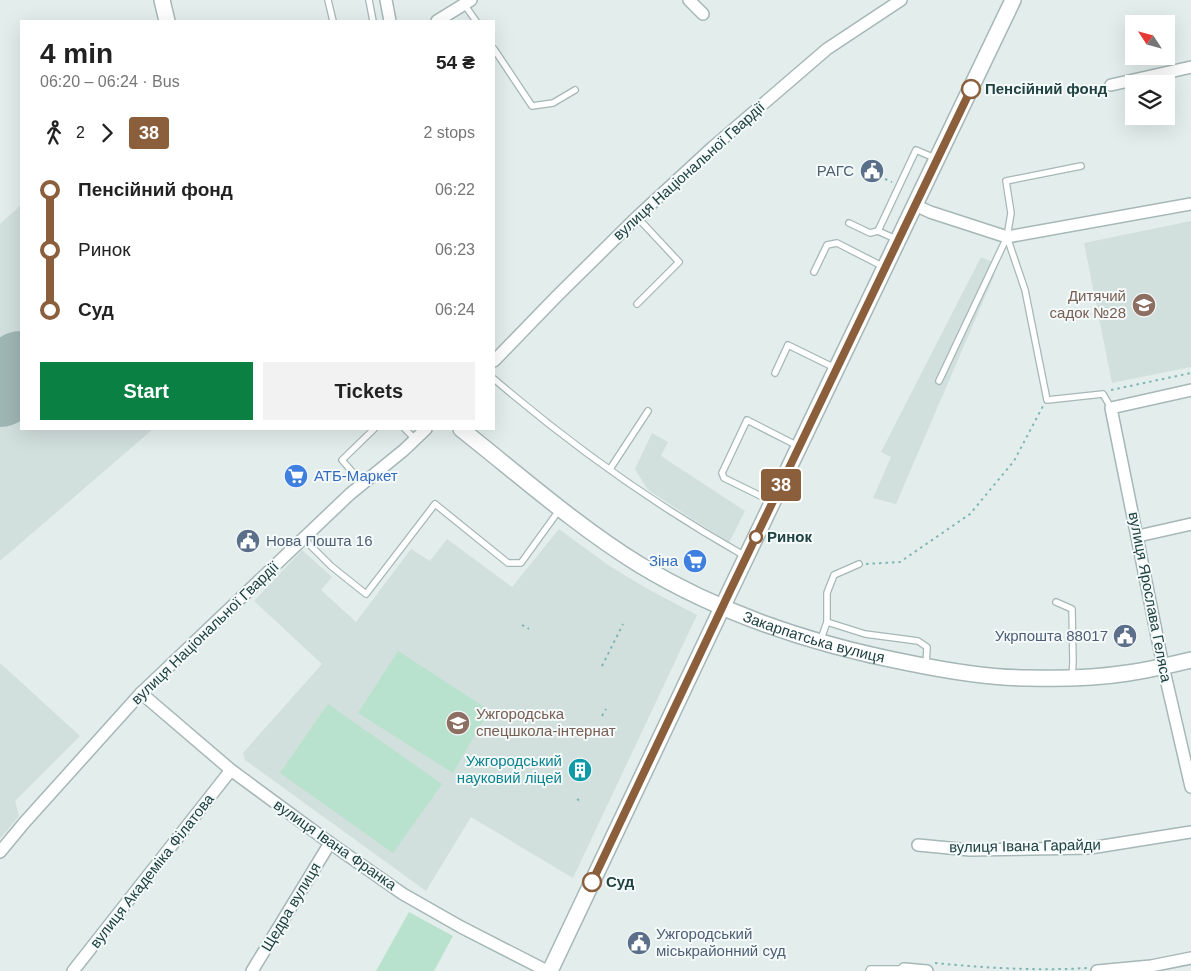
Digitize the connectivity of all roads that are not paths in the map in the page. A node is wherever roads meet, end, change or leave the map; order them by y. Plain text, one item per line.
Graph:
1 (162, 0) edge
2 (328, 0) edge
3 (369, 0) edge
4 (386, 0) edge
5 (689, 0) edge
6 (901, 0) edge
7 (1013, 0) edge
8 (468, 2) edge
9 (703, 14) dead end
10 (167, 20) edge
11 (333, 20) edge
12 (373, 20) edge
13 (390, 20) edge
14 (439, 20) edge
15 (476, 20) edge
16 (495, 50) edge
17 (1191, 67) edge
18 (1111, 85) dead end
19 (575, 90) dead end
20 (938, 160) junction
21 (1081, 166) dead end
22 (1191, 204) edge
23 (916, 205) junction
24 (637, 217) junction
25 (849, 223) dead end
26 (878, 231) junction
27 (1007, 237) junction
28 (899, 241) junction
29 (886, 268) junction
30 (814, 272) dead end
31 (637, 304) dead end
32 (495, 360) edge
33 (837, 369) junction
34 (775, 373) dead end
35 (495, 381) edge
36 (939, 381) dead end
37 (1191, 390) edge
38 (1110, 408) junction
39 (648, 411) dead end
40 (373, 430) edge
41 (406, 430) edge
42 (425, 430) edge
43 (462, 430) edge
44 (415, 439) junction
45 (799, 446) junction
46 (610, 469) junction
47 (362, 483) junction
48 (773, 502) junction
49 (561, 508) junction
50 (1191, 524) edge
51 (1138, 536) junction
52 (302, 538) junction
53 (746, 557) junction
54 (859, 564) road end
55 (1056, 602) dead end
56 (722, 608) junction
57 (827, 622) junction
58 (820, 642) junction
59 (1191, 660) edge
60 (1163, 666) junction
61 (926, 667) junction
62 (1072, 678) junction
63 (141, 693) junction
64 (231, 770) junction
65 (1191, 787) edge
66 (1191, 832) edge
67 (330, 843) junction
68 (918, 845) dead end
69 (0, 852) edge
70 (1191, 958) edge
71 (927, 967) edge
72 (1094, 969) edge
73 (904, 970) joint
74 (73, 971) edge
75 (252, 971) edge
76 (549, 971) edge
77 (869, 971) edge

1 - 10 street
2 - 11 lane
3 - 12 lane
4 - 13 street
5 - 9 street
6 - 24 street, вулиця Національної Гвардії
7 - 20 street
8 - 14 street
8 - 15 lane
16 - 19 lane
17 - 18 street
20 - 23 street
20 - 26 lane
21 - 27 lane
22 - 27 street
23 - 27 street
23 - 28 street
24 - 31 lane
24 - 32 street, вулиця Національної Гвардії
25 - 26 lane
26 - 28 lane
27 - 36 lane
27 - 38 lane
28 - 29 street
29 - 30 lane
29 - 33 street
33 - 34 lane
33 - 45 street
35 - 46 lane
37 - 38 street
38 - 51 street, вулиця Ярослава Геляса
39 - 46 lane
40 - 47 lane
41 - 44 lane
42 - 44 street, вулиця Національної Гвардії
43 - 49 street, Закарпатська вулиця
44 - 47 street, вулиця Національної Гвардії
45 - 48 street
45 - 48 lane
46 - 53 lane
47 - 52 street, вулиця Національної Гвардії
48 - 53 street
49 - 52 lane
49 - 56 street, Закарпатська вулиця
50 - 51 street
51 - 60 street, вулиця Ярослава Геляса
52 - 63 street, вулиця Національної Гвардії
53 - 56 street
54 - 57 lane
55 - 62 lane
56 - 58 street, Закарпатська вулиця
56 - 76 street
57 - 58 lane
57 - 61 lane
58 - 61 street, Закарпатська вулиця
59 - 60 street, Закарпатська вулиця
60 - 62 street, Закарпатська вулиця
60 - 65 street, вулиця Ярослава Геляса
61 - 62 street, Закарпатська вулиця
63 - 64 street, вулиця Івана Франка
63 - 69 street, вулиця Національної Гвардії
64 - 67 street, вулиця Івана Франка
64 - 74 street, вулиця Академіка Філатова
66 - 68 street, вулиця Івана Гарайди
67 - 75 street, Щедра вулиця
67 - 76 street, вулиця Івана Франка
70 - 72 street
71 - 73 street
73 - 77 lane

